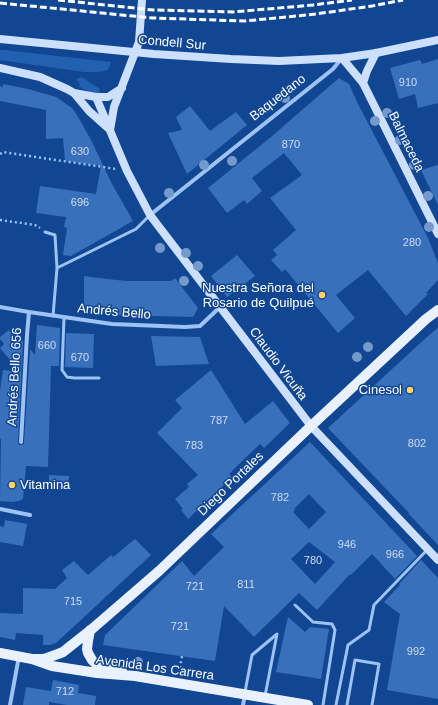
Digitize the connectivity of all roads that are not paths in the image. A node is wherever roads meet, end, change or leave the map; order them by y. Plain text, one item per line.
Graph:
1 (142, 0) edge
2 (0, 39) edge
3 (438, 40) edge
4 (376, 53) junction
5 (342, 58) junction
6 (0, 68) edge
7 (363, 83) junction
8 (122, 88) junction
9 (74, 93) junction
10 (96, 97) junction
11 (110, 130) junction
12 (150, 215) junction
13 (45, 232) road end
14 (438, 234) edge
15 (57, 268) junction
16 (0, 307) edge
17 (220, 307) junction
18 (438, 310) edge
19 (29, 312) junction
20 (54, 316) junction
21 (64, 318) junction
22 (99, 378) dead end
23 (311, 426) junction
24 (21, 442) dead end
25 (0, 509) edge
26 (30, 514) dead end
27 (428, 549) junction
28 (438, 560) edge
29 (295, 605) dead end
30 (90, 630) junction
31 (0, 653) edge
32 (19, 656) junction
33 (32, 659) junction
34 (135, 676) junction
35 (245, 694) junction
36 (265, 698) junction
37 (10, 705) edge
38 (243, 705) edge
39 (308, 705) edge
40 (323, 705) edge
41 (336, 705) edge
42 (347, 705) edge
43 (372, 705) edge

1 - 8 street
2 - 5 street, Condell Sur
3 - 4 street
4 - 5 street
4 - 7 street
5 - 7 street, Balmaceda
5 - 12 street, Baquedano
6 - 9 street
7 - 14 street, Balmaceda
8 - 10 street
8 - 11 street
9 - 10 street
9 - 11 street
10 - 11 street, Claudio Vicuña
11 - 12 street, Claudio Vicuña
12 - 15 lane
12 - 17 street, Claudio Vicuña
13 - 15 lane
15 - 20 lane
16 - 19 street, Andrés Bello
17 - 21 street, Andrés Bello
17 - 23 street, Claudio Vicuña
18 - 23 main road, Diego Portales
19 - 20 street, Andrés Bello
19 - 24 street, Andrés Bello 656
20 - 21 street, Andrés Bello
21 - 22 lane
23 - 27 street, Claudio Vicuña
23 - 30 main road, Diego Portales
25 - 26 street
27 - 28 street, Claudio Vicuña
27 - 41 lane
29 - 40 lane
30 - 33 main road, Diego Portales
30 - 34 main road
31 - 32 main road, Avenida Los Carrera
32 - 33 main road, Avenida Los Carrera
32 - 37 street
33 - 34 main road, Avenida Los Carrera
34 - 35 main road, Avenida Los Carrera
35 - 36 main road, Avenida Los Carrera
35 - 36 lane
35 - 38 street
36 - 39 main road, Avenida Los Carrera
42 - 43 lane

